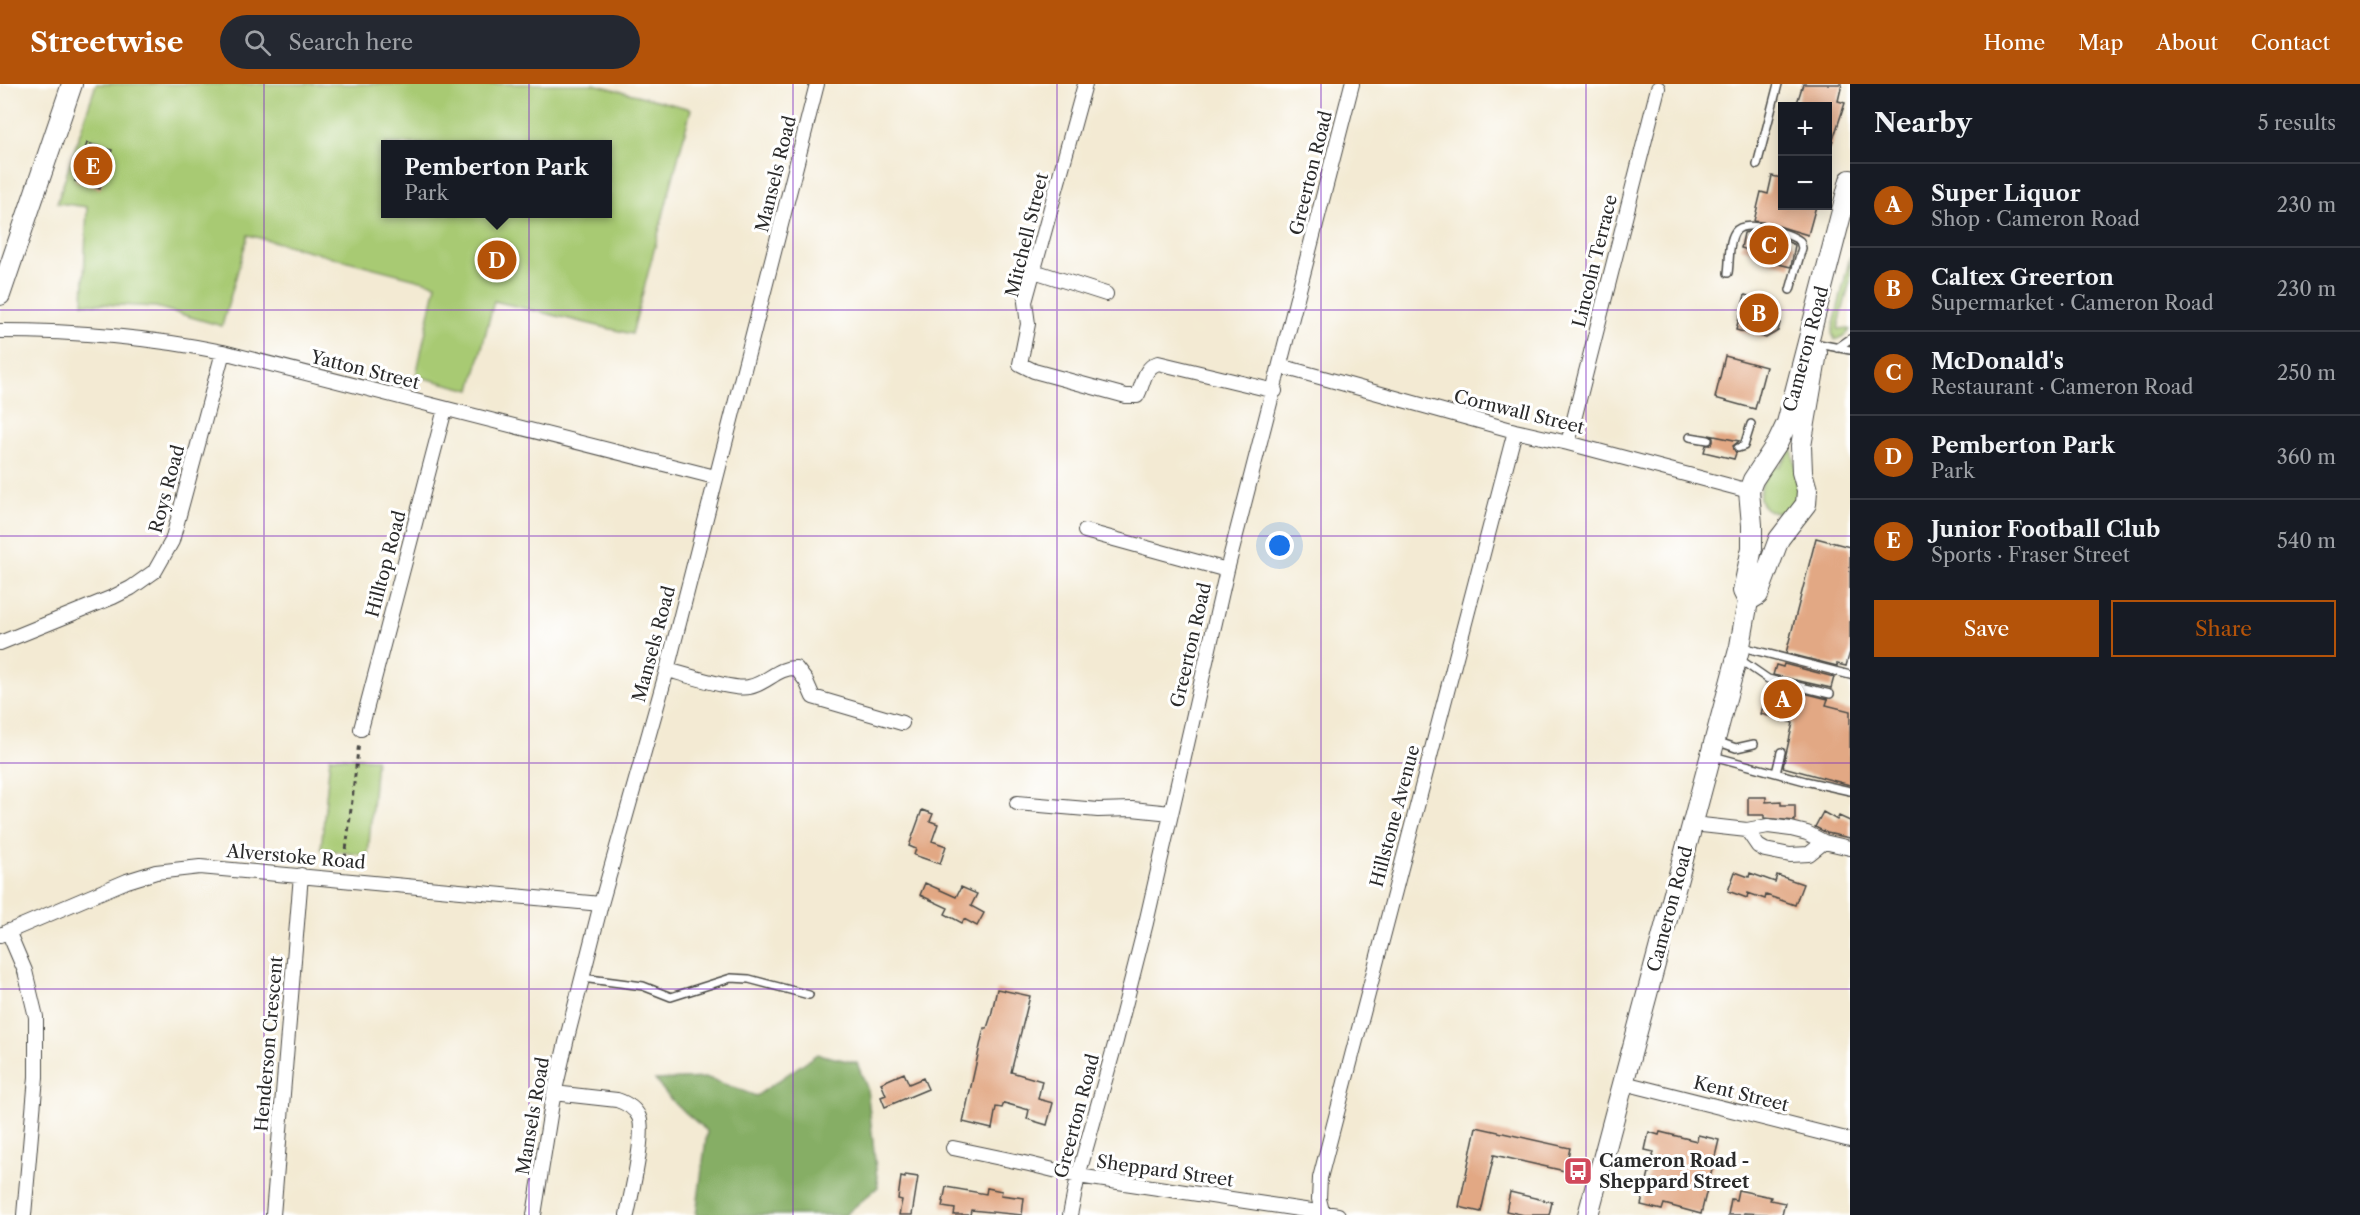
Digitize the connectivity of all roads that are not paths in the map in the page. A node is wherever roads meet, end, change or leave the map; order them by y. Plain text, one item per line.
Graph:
1 (72, 84) edge
2 (817, 84) edge
3 (1085, 84) edge
4 (1352, 84) edge
5 (1778, 84) edge
6 (1658, 88) dead end
7 (1757, 165) dead end
8 (1850, 180) edge
9 (1850, 219) edge
10 (1034, 272) junction
11 (1728, 273) dead end
12 (1790, 290) dead end
13 (1106, 294) dead end
14 (0, 295) edge
15 (0, 331) edge
16 (1850, 339) edge
17 (1828, 346) junction
18 (1850, 350) edge
19 (222, 352) junction
20 (1280, 366) junction
21 (1275, 392) junction
22 (445, 409) junction
23 (1751, 424) dead end
24 (1515, 431) junction
25 (1690, 437) dead end
26 (1708, 440) dead end
27 (1568, 443) junction
28 (1738, 448) dead end
29 (715, 477) junction
30 (1750, 501) junction
31 (1789, 524) junction
32 (1085, 531) dead end
33 (1227, 570) junction
34 (1748, 601) junction
35 (0, 643) edge
36 (1738, 652) junction
37 (667, 670) junction
38 (1850, 675) edge
39 (1830, 694) dead end
40 (902, 723) dead end
41 (361, 729) road end
42 (1754, 744) dead end
43 (1713, 748) junction
44 (1780, 752) dead end
45 (1776, 773) junction
46 (1850, 790) edge
47 (1017, 803) dead end
48 (1171, 813) junction
49 (1693, 824) junction
50 (1747, 830) junction
51 (1824, 842) junction
52 (1850, 848) edge
53 (301, 875) junction
54 (601, 904) junction
55 (4, 933) edge
56 (582, 978) junction
57 (808, 995) dead end
58 (1624, 1083) junction
59 (554, 1093) junction
60 (1850, 1140) edge
61 (953, 1148) dead end
62 (1078, 1176) junction
63 (1322, 1214) edge
64 (24, 1215) edge
65 (273, 1215) edge
66 (534, 1215) edge
67 (627, 1215) edge
68 (1070, 1215) edge
69 (1338, 1215) edge
70 (1588, 1215) edge

1 - 14 main road
2 - 29 street, Mansels Road
3 - 10 street, Mitchell Street
4 - 20 street, Greerton Road
5 - 7 lane
6 - 27 street, Lincoln Terrace
8 - 30 main road, Cameron Road
9 - 17 main road, Cameron Road
10 - 13 street
10 - 21 street, Mitchell Street
11 - 12 lane
15 - 19 street, Yatton Street
16 - 17 lane
17 - 18 lane
17 - 31 main road, Cameron Road
19 - 22 street, Yatton Street
19 - 35 street, Roys Road
20 - 21 street, Greerton Road
20 - 24 street, Cornwall Street
21 - 33 street, Greerton Road
22 - 29 street, Yatton Street
22 - 41 street, Hilltop Road
23 - 28 lane
24 - 27 street, Cornwall Street
24 - 63 street, Hillstone Avenue
25 - 26 lane
27 - 30 street, Cornwall Street
29 - 37 street, Mansels Road
30 - 31 main road
30 - 34 main road, Cameron Road
31 - 34 main road, Cameron Road
32 - 33 street
33 - 48 street, Greerton Road
34 - 36 main road, Cameron Road
36 - 38 lane
36 - 39 lane
36 - 43 main road, Cameron Road
37 - 40 street
37 - 54 street, Mansels Road
42 - 43 lane
43 - 45 lane
43 - 49 main road, Cameron Road
44 - 45 lane
45 - 46 lane
47 - 48 street
48 - 62 street, Greerton Road
49 - 50 street
49 - 58 main road, Cameron Road
50 - 51 street
50 - 51 street
51 - 52 street
53 - 54 street, Alverstoke Road
53 - 55 street, Alverstoke Road
53 - 65 street, Henderson Crescent
54 - 56 street, Mansels Road
55 - 64 street
56 - 57 lane
56 - 59 street, Mansels Road
58 - 60 street, Kent Street
58 - 70 main road, Cameron Road
59 - 66 street, Mansels Road
59 - 67 street
61 - 62 street, Sheppard Street
62 - 63 street, Sheppard Street
62 - 68 street, Greerton Road
63 - 69 street, Sheppard Street

